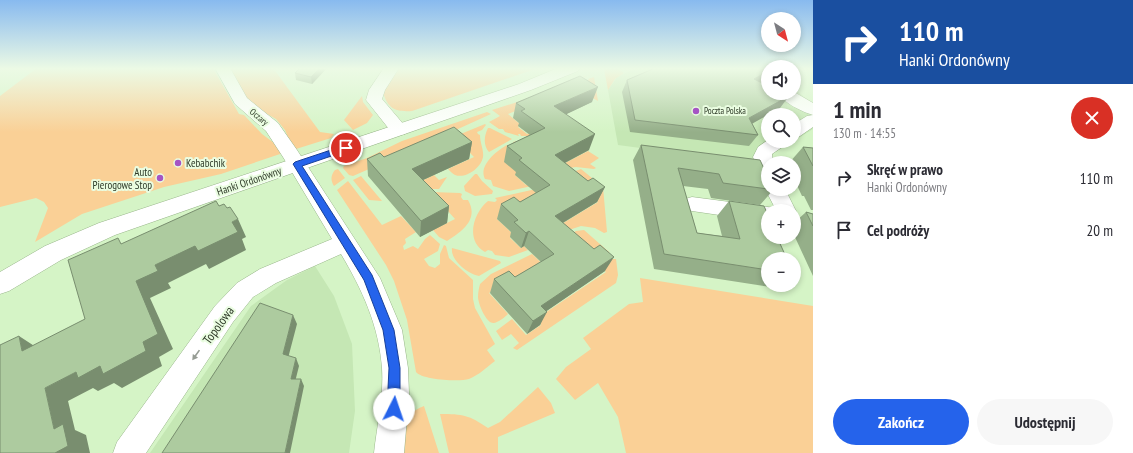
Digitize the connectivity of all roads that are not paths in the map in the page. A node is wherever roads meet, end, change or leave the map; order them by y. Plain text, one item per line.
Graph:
1 (234, 89) edge
2 (378, 89) edge
3 (519, 89) edge
4 (795, 100) edge
5 (813, 110) edge
6 (813, 120) edge
7 (801, 128) edge
8 (399, 130) junction
9 (768, 148) edge
10 (762, 156) edge
11 (298, 164) junction
12 (692, 204) dead end
13 (761, 213) edge
14 (346, 242) junction
15 (0, 284) edge
16 (128, 453) edge
17 (389, 453) edge

1 - 11 street, Oczary
2 - 8 street
3 - 8 street, Hanki Ordonówny
4 - 5 street
6 - 7 street
8 - 11 street, Hanki Ordonówny
9 - 10 street
11 - 14 street, Oczary
11 - 15 street, Hanki Ordonówny
12 - 13 street
14 -> 16 street, Topolowa
14 - 17 street, Oczary

